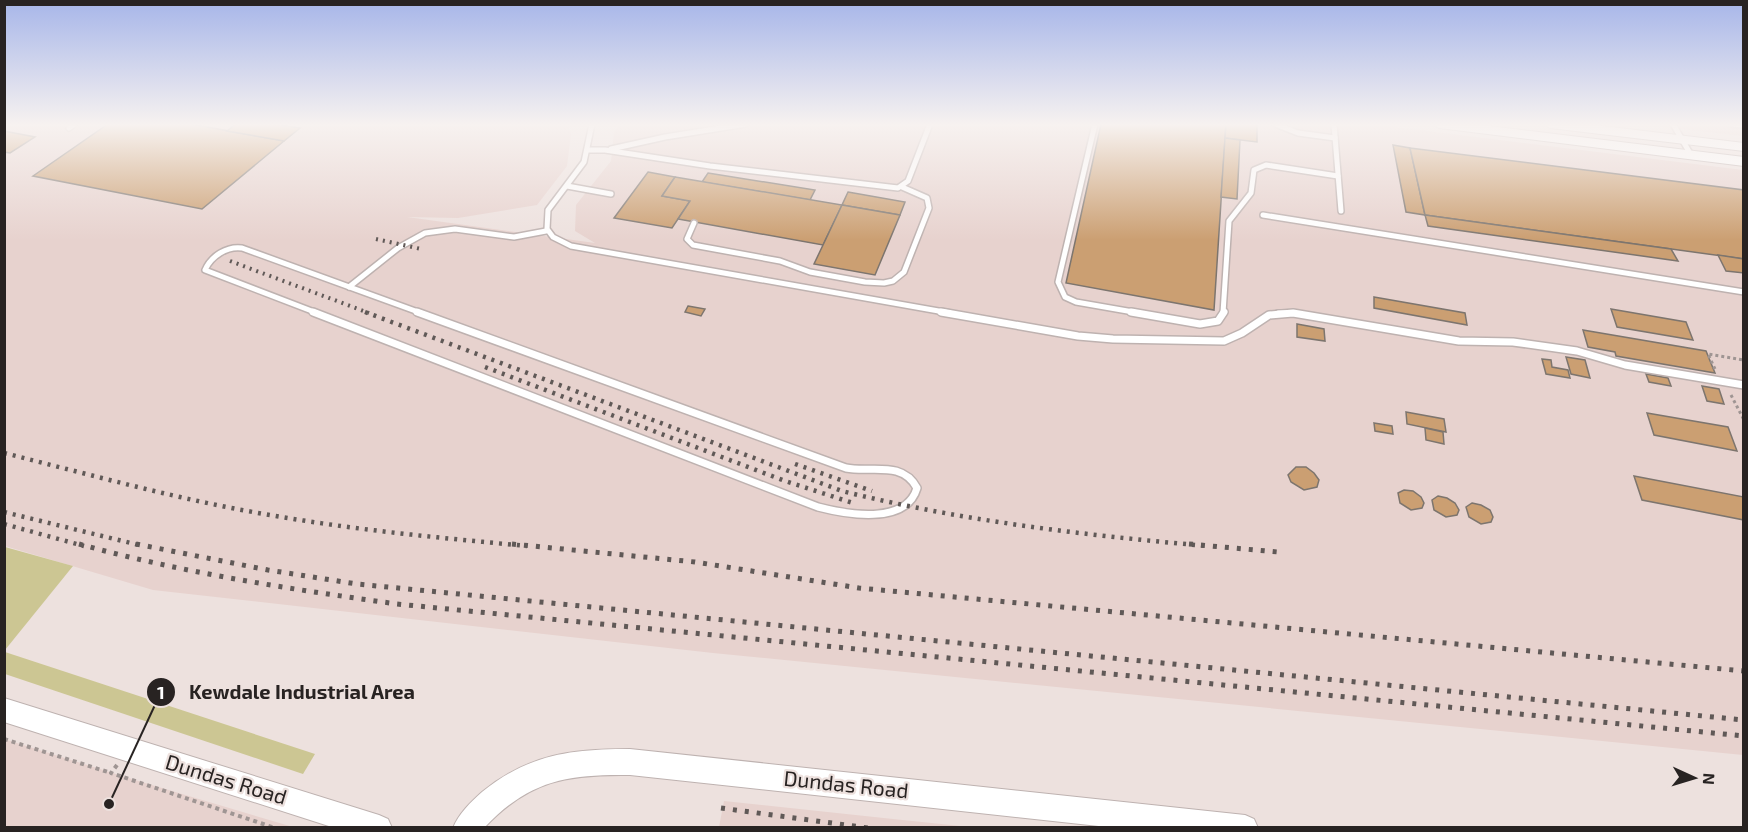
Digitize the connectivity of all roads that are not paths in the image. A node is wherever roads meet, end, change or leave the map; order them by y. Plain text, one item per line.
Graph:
1 (583, 163) edge
2 (693, 163) edge
3 (915, 163) edge
4 (1086, 163) edge
5 (1337, 163) edge
6 (729, 168) junction
7 (724, 176) dead end
8 (1338, 176) junction
9 (567, 186) junction
10 (902, 187) junction
11 (612, 194) dead end
12 (1341, 211) dead end
13 (1263, 215) dead end
14 (694, 223) dead end
15 (546, 231) junction
16 (349, 287) junction
17 (1743, 292) edge
18 (1743, 385) edge
19 (4, 710) edge
20 (379, 828) edge
21 (466, 828) edge
22 (1245, 828) edge

1 - 9 lane
2 - 6 lane
3 - 10 lane
4 - 8 lane
5 - 8 lane
6 - 7 lane
6 - 10 lane
8 - 12 lane
9 - 11 lane
9 - 15 lane
10 - 14 lane
13 - 17 lane
15 - 16 lane
15 - 18 lane
16 - 16 lane
19 - 20 main road, Dundas Road
21 - 22 main road, Dundas Road

